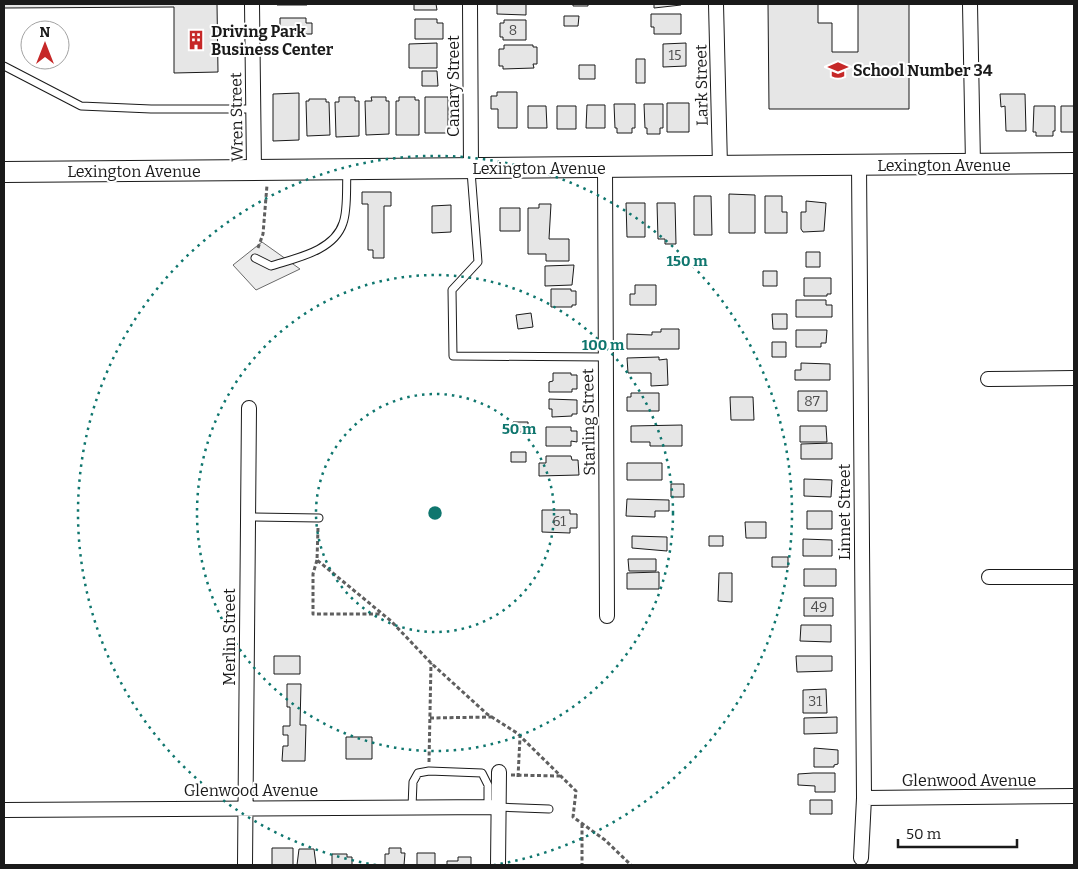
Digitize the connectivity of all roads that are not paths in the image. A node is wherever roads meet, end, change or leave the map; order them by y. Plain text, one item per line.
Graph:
1 (252, 4) edge
2 (470, 4) edge
3 (716, 4) edge
4 (970, 4) edge
5 (4, 66) edge
6 (254, 109) junction
7 (1074, 163) edge
8 (973, 164) junction
9 (859, 165) junction
10 (720, 166) junction
11 (605, 167) junction
12 (471, 168) junction
13 (348, 169) junction
14 (261, 170) junction
15 (4, 172) edge
16 (255, 258) road end
17 (605, 357) junction
18 (1074, 378) edge
19 (988, 379) dead end
20 (249, 408) dead end
21 (248, 517) junction
22 (319, 518) road end
23 (1074, 577) edge
24 (989, 578) dead end
25 (607, 616) dead end
26 (499, 772) road end
27 (1074, 796) edge
28 (864, 798) junction
29 (412, 807) junction
30 (493, 807) junction
31 (246, 808) junction
32 (549, 809) dead end
33 (4, 810) edge
34 (861, 858) dead end
35 (245, 865) edge
36 (498, 865) edge

1 - 6 street, Wren Street
2 - 12 street, Canary Street
3 - 10 street, Lark Street
4 - 8 street
5 - 6 lane
6 - 14 street, Wren Street
7 - 8 main road, Lexington Avenue
8 - 9 main road, Lexington Avenue
9 - 10 main road, Lexington Avenue
9 - 28 street, Linnet Street
10 - 11 main road, Lexington Avenue
11 - 12 main road, Lexington Avenue
11 - 17 street, Starling Street
12 - 13 main road, Lexington Avenue
12 - 17 lane
13 - 14 main road, Lexington Avenue
13 - 16 lane
14 - 15 main road, Lexington Avenue
17 - 25 street, Starling Street
18 - 19 street
20 - 21 street, Merlin Street
21 - 22 lane
21 - 31 street, Merlin Street
23 - 24 street
26 - 30 street
27 - 28 street, Glenwood Avenue
28 - 34 street, Linnet Street
29 - 30 street, Glenwood Avenue
29 - 30 lane
29 - 31 street, Glenwood Avenue
30 - 32 lane
30 - 36 street
31 - 33 street, Glenwood Avenue
31 - 35 street, Merlin Street

